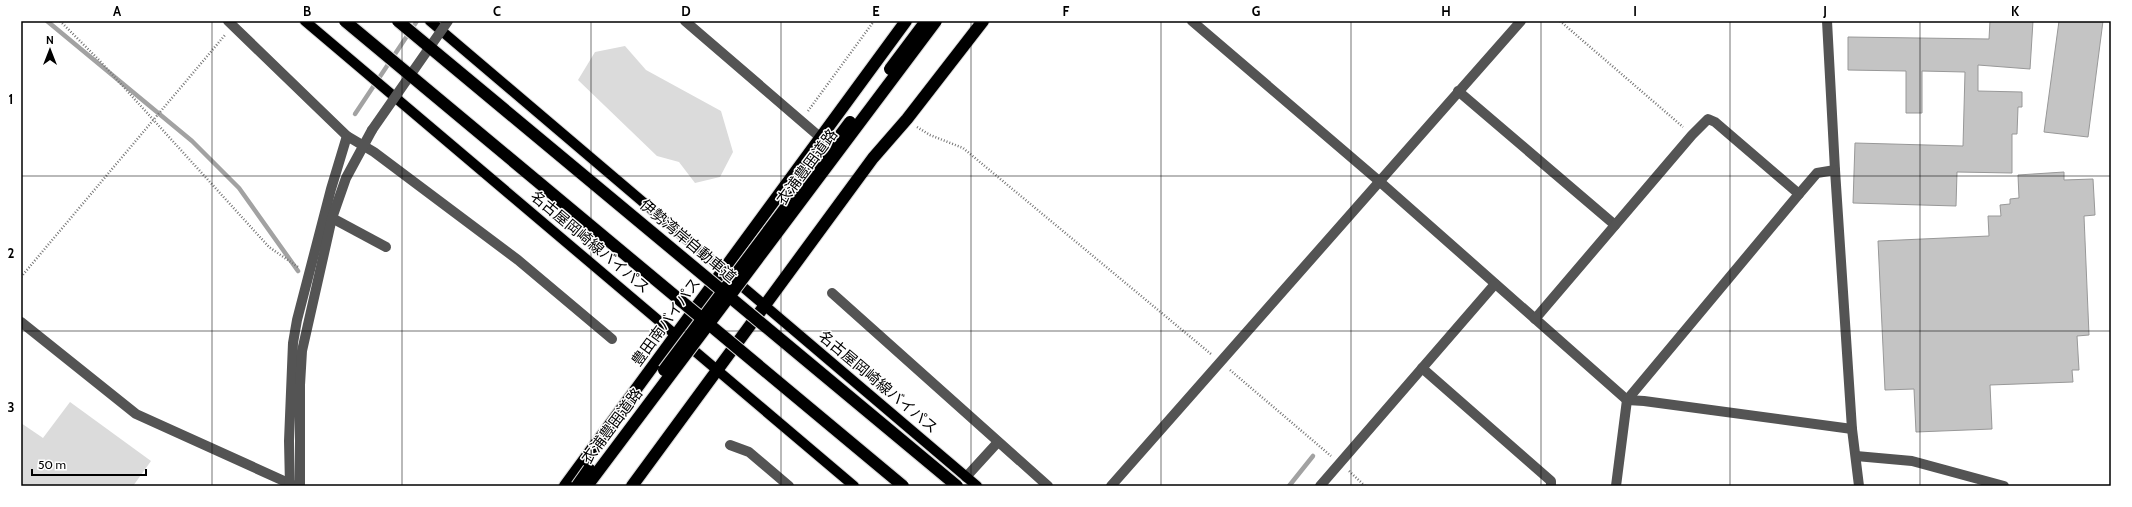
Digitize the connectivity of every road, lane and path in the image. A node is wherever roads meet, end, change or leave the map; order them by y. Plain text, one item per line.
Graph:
1 (60, 21) edge
2 (305, 21) edge
3 (344, 21) edge
4 (398, 21) edge
5 (430, 21) edge
6 (448, 21) edge
7 (685, 21) edge
8 (874, 21) edge
9 (906, 21) edge
10 (926, 21) edge
11 (936, 21) edge
12 (983, 21) edge
13 (1192, 21) edge
14 (1520, 21) edge
15 (1560, 21) edge
16 (1827, 21) edge
17 (230, 23) edge
18 (1458, 91) junction
19 (907, 119) junction
20 (153, 121) junction
21 (801, 121) junction
22 (1692, 135) junction
23 (347, 136) junction
24 (821, 138) junction
25 (362, 145) junction
26 (1835, 170) junction
27 (1379, 180) junction
28 (1799, 194) junction
29 (332, 218) junction
30 (1615, 225) junction
31 (386, 247) dead end
32 (724, 270) junction
33 (309, 275) junction
34 (21, 277) edge
35 (1494, 284) junction
36 (832, 293) dead end
37 (765, 306) junction
38 (1535, 319) junction
39 (21, 322) edge
40 (676, 335) junction
41 (612, 339) dead end
42 (1220, 361) junction
43 (1422, 368) junction
44 (718, 370) junction
45 (1627, 400) junction
46 (1852, 429) junction
47 (998, 442) junction
48 (730, 444) dead end
49 (1856, 456) junction
50 (1340, 464) junction
51 (966, 477) junction
52 (279, 483) edge
53 (293, 485) edge
54 (565, 486) edge
55 (577, 486) edge
56 (587, 486) edge
57 (632, 486) edge
58 (789, 486) edge
59 (854, 486) edge
60 (903, 486) edge
61 (957, 486) edge
62 (977, 486) edge
63 (1048, 486) edge
64 (1111, 486) edge
65 (1320, 486) edge
66 (1365, 486) edge
67 (1551, 486) edge
68 (1616, 486) edge
69 (1859, 486) edge
70 (2004, 486) edge

1 - 20 path
2 - 40 main road, 名古屋岡崎線バイパス
3 - 60 highway, bridge
4 - 61 highway, 伊勢湾岸自動車道, bridge
5 - 32 main road, 名古屋岡崎線バイパス
6 - 25 street, bridge
7 - 21 street
8 - 21 path
9 - 24 highway, 豊田南バイパス
10 - 55 highway, 衣浦豊田道路, bridge
11 - 56 highway, 衣浦豊田道路, bridge
12 - 19 highway
13 - 27 street
14 - 18 street
15 - 22 path
16 - 26 street
17 - 20 path
17 - 23 street
18 - 27 street
18 - 30 street
19 - 37 highway
19 - 42 path
20 - 33 path
20 - 34 path
21 - 24 street
22 - 28 street
22 - 30 street
23 - 25 street
23 - 33 street
24 - 32 highway, 豊田南バイパス
25 - 29 street
25 - 41 street
26 - 28 street
26 - 46 street
27 - 35 street
27 - 42 street
28 - 45 street
29 - 31 street
29 - 53 street
30 - 38 street
32 - 37 main road, 名古屋岡崎線バイパス
32 - 40 highway, 豊田南バイパス
33 - 53 street
35 - 38 street
35 - 43 street
36 - 47 street
37 - 44 highway
37 - 51 main road, 名古屋岡崎線バイパス
38 - 45 street
39 - 52 street
40 - 44 main road, 名古屋岡崎線バイパス
40 - 54 highway, 豊田南バイパス
42 - 50 path
42 - 64 street
43 - 50 street
43 - 67 street
44 - 57 highway
44 - 59 main road, 名古屋岡崎線バイパス
45 - 46 street
45 - 68 street
46 - 49 street
47 - 51 street
47 - 63 street
48 - 58 street
49 - 69 street
49 - 70 street
50 - 65 street
50 - 66 path
51 - 62 main road, 名古屋岡崎線バイパス
52 - 53 street

